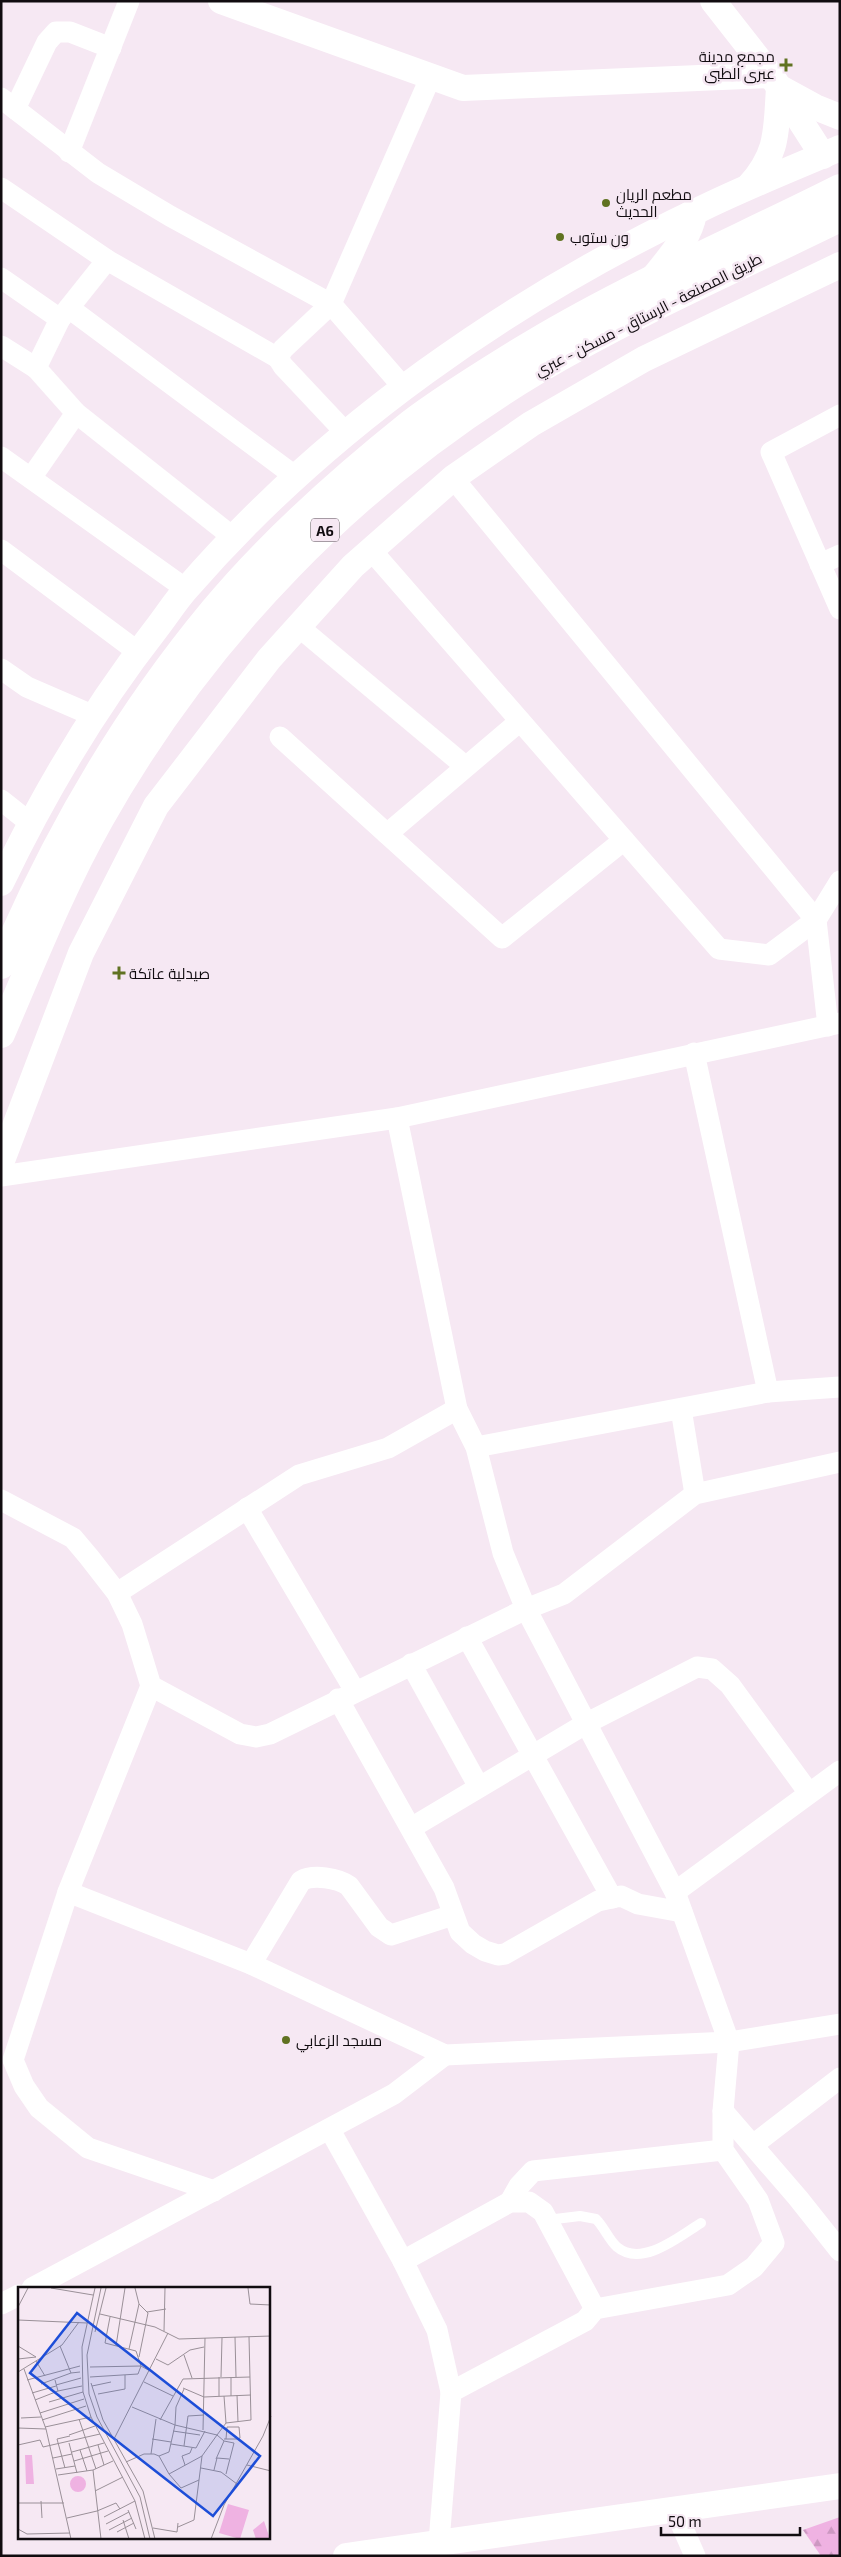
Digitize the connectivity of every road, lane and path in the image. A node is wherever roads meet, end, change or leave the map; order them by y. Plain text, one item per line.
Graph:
1 (129, 1) edge
2 (222, 1) edge
3 (713, 1) edge
4 (111, 48) junction
5 (431, 76) junction
6 (775, 81) junction
7 (8, 103) edge
8 (840, 117) edge
9 (69, 152) junction
10 (831, 152) edge
11 (749, 186) junction
12 (1, 188) edge
13 (840, 188) edge
14 (693, 213) junction
15 (840, 218) edge
16 (107, 260) junction
17 (840, 265) edge
18 (1, 278) edge
19 (652, 281) junction
20 (332, 304) junction
21 (64, 314) junction
22 (1, 346) edge
23 (278, 358) junction
24 (36, 368) junction
25 (404, 388) junction
26 (76, 413) junction
27 (840, 416) edge
28 (346, 433) junction
29 (1, 457) edge
30 (296, 477) junction
31 (31, 478) junction
32 (452, 478) junction
33 (234, 538) junction
34 (1, 550) edge
35 (371, 550) junction
36 (840, 555) edge
37 (820, 564) junction
38 (186, 589) junction
39 (840, 609) edge
40 (299, 627) junction
41 (138, 652) junction
42 (1, 669) edge
43 (94, 716) junction
44 (520, 722) junction
45 (280, 737) dead end
46 (466, 766) junction
47 (1, 800) edge
48 (30, 823) junction
49 (387, 834) junction
50 (624, 840) junction
51 (840, 882) edge
52 (1, 883) edge
53 (816, 920) junction
54 (1, 965) edge
55 (834, 1024) edge
56 (1, 1034) edge
57 (694, 1053) junction
58 (397, 1118) junction
59 (1, 1163) edge
60 (1, 1176) edge
61 (840, 1387) edge
62 (768, 1392) junction
63 (457, 1409) junction
64 (681, 1409) junction
65 (476, 1447) junction
66 (840, 1462) edge
67 (695, 1494) junction
68 (1, 1500) edge
69 (248, 1508) junction
70 (116, 1593) junction
71 (526, 1609) junction
72 (467, 1638) junction
73 (412, 1664) junction
74 (151, 1686) junction
75 (347, 1695) junction
76 (587, 1723) junction
77 (534, 1754) junction
78 (840, 1771) edge
79 (479, 1787) junction
80 (809, 1793) junction
81 (411, 1828) junction
82 (68, 1892) junction
83 (675, 1892) junction
84 (612, 1898) junction
85 (682, 1912) junction
86 (453, 1916) junction
87 (251, 1964) junction
88 (840, 2024) edge
89 (729, 2042) junction
90 (445, 2056) junction
91 (840, 2078) edge
92 (723, 2111) junction
93 (330, 2130) junction
94 (753, 2145) junction
95 (723, 2150) junction
96 (214, 2191) junction
97 (510, 2202) junction
98 (547, 2220) junction
99 (702, 2223) dead end
100 (840, 2251) edge
101 (403, 2261) junction
102 (34, 2287) edge
103 (18, 2296) edge
104 (1, 2304) edge
105 (595, 2309) junction
106 (451, 2392) junction
107 (840, 2486) edge
108 (675, 2510) junction
109 (439, 2542) junction
110 (346, 2556) edge
111 (695, 2556) edge

1 - 4 street
2 - 5 street
3 - 6 street
4 - 7 street
4 - 9 street
5 - 6 street
5 - 20 street
6 - 8 street
6 - 10 street
6 - 11 street
7 - 9 street
9 - 20 street
10 - 11 street
11 - 14 street
12 - 16 street
13 - 19 highway, طريق المصنعة - الرستاق - مسكن - عبري / A6
14 - 19 highway
14 - 25 street
15 - 56 highway, طريق المصنعة - الرستاق - مسكن - عبري / A6
16 - 21 street
16 - 23 street
17 - 32 street
18 - 21 street
19 - 54 highway, طريق المصنعة - الرستاق - مسكن - عبري / A6
20 - 23 street
20 - 25 street
21 - 24 street
21 - 30 street
22 - 24 street
23 - 28 street
24 - 26 street
25 - 28 street
26 - 31 street
26 - 33 street
27 - 37 street
28 - 30 street
29 - 31 street
30 - 33 street
31 - 38 street
32 - 35 street
32 - 53 street
33 - 38 street
34 - 41 street
35 - 40 street
35 - 44 street
36 - 37 street
37 - 39 street
38 - 41 street
40 - 46 street
40 - 59 street
41 - 43 street
42 - 43 street
43 - 48 street
44 - 46 street
44 - 50 street
45 - 49 street
46 - 49 street
47 - 48 street
48 - 52 street
49 - 50 street
50 - 53 street
51 - 53 street
53 - 55 street
55 - 57 street
57 - 58 street
57 - 62 street
58 - 60 street
58 - 63 street
61 - 62 street
62 - 64 street
63 - 65 street
63 - 69 street
64 - 65 street
64 - 67 street
65 - 71 street
66 - 67 street
67 - 71 street
68 - 70 street
69 - 70 street
69 - 75 street
70 - 74 street
71 - 72 street
71 - 76 street
72 - 73 street
72 - 77 street
73 - 75 street
73 - 79 street
74 - 75 street
74 - 82 street
75 - 81 street
76 - 77 street
76 - 80 street
76 - 83 street
77 - 79 street
77 - 84 street
78 - 80 street
79 - 81 street
80 - 83 street
81 - 86 street
82 - 87 street
82 - 96 street
83 - 85 street
84 - 85 street
84 - 86 street
85 - 89 street
86 - 87 street
87 - 90 street
88 - 89 street
89 - 90 street
89 - 92 street
90 - 93 street
91 - 94 street
92 - 94 street
92 - 95 street
93 - 96 street
93 - 101 street
94 - 100 street
95 - 97 street
95 - 105 street
96 - 102 street
97 - 98 street
97 - 101 street
98 - 99 lane
98 - 105 street
101 - 106 street
103 - 104 street
105 - 106 street
106 - 109 street
107 - 108 street
108 - 109 street
108 - 111 street
109 - 110 street

